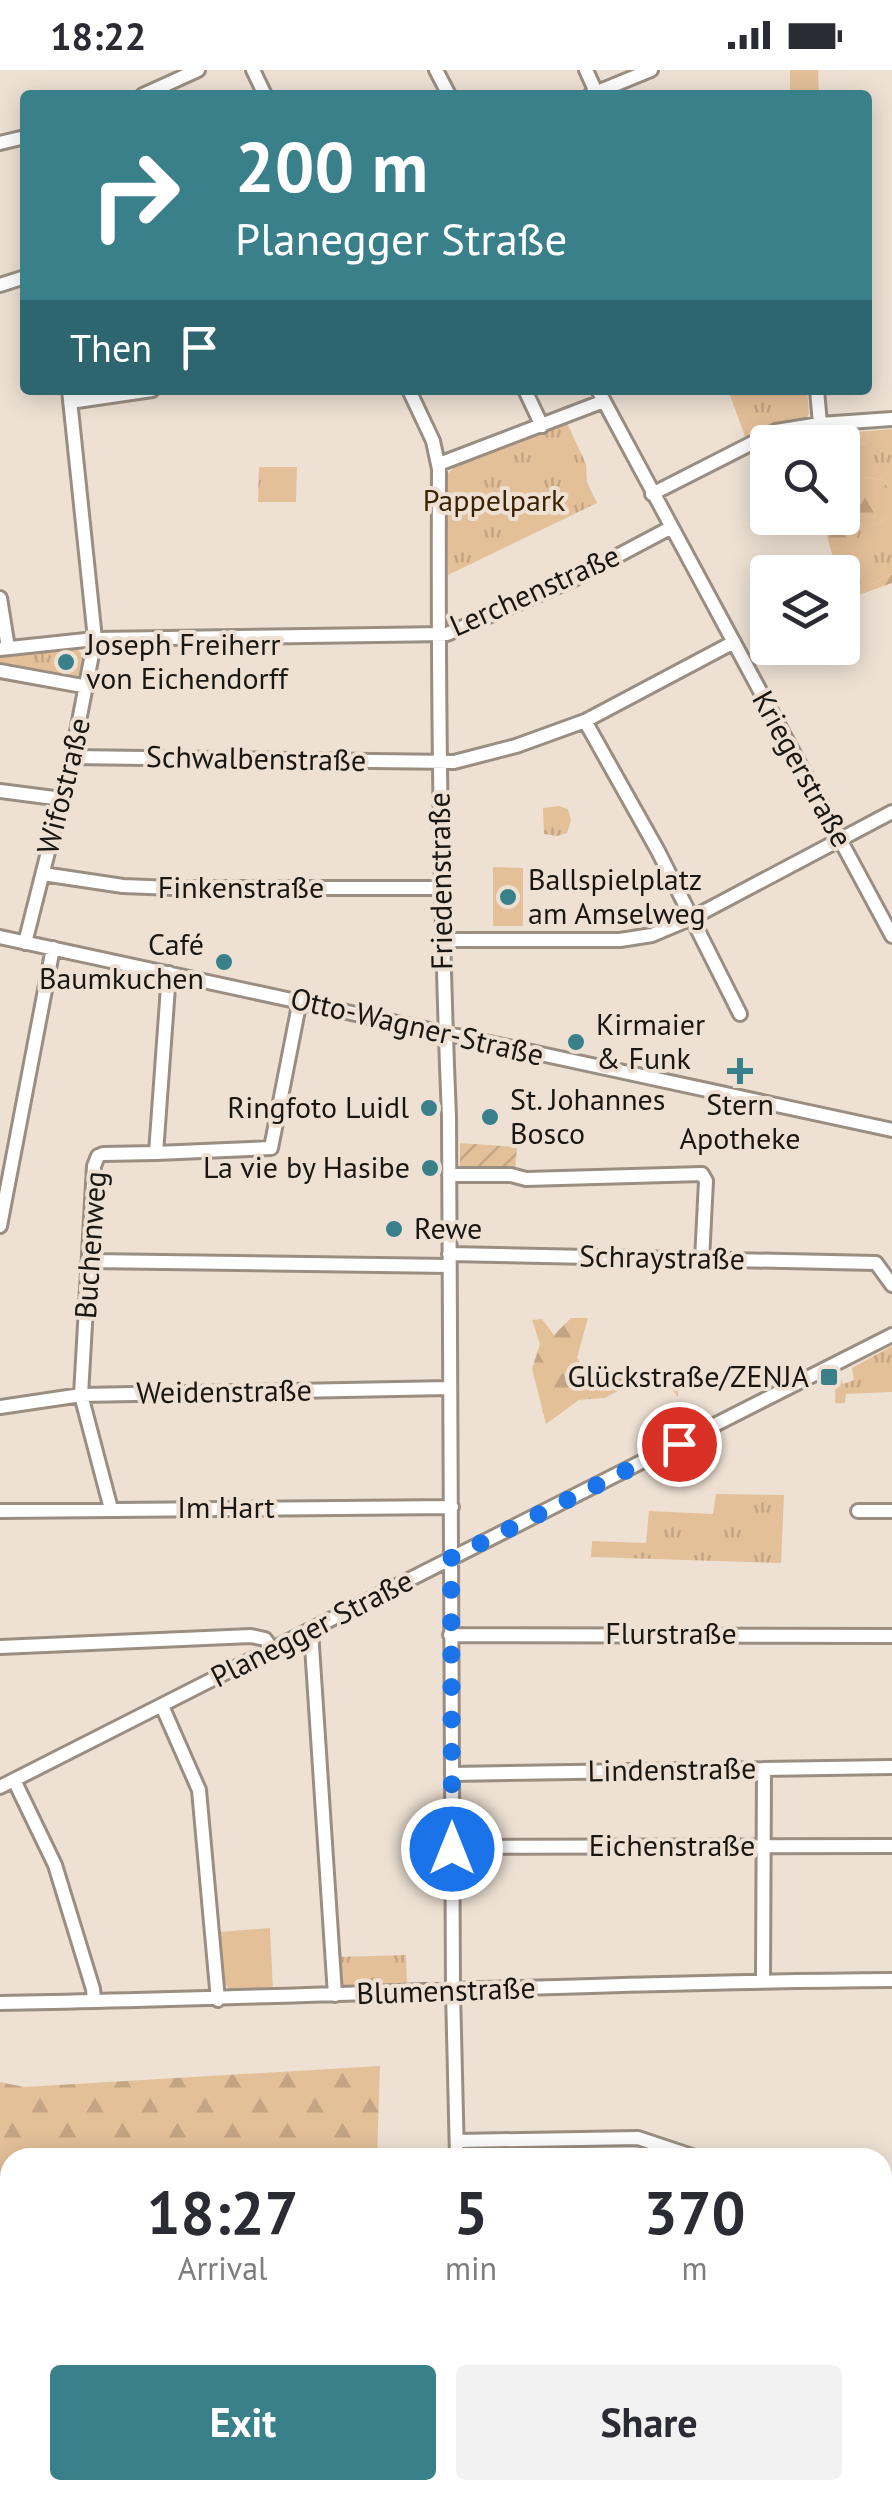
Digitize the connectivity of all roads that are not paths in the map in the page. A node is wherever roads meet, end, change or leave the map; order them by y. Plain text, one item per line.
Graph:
1 (198, 70) edge
2 (652, 70) edge
3 (154, 90) edge
4 (601, 90) edge
5 (411, 395) edge
6 (527, 395) edge
7 (817, 395) edge
8 (69, 396) edge
9 (601, 396) edge
10 (892, 420) edge
11 (820, 424) junction
12 (542, 426) junction
13 (439, 464) junction
14 (652, 494) junction
15 (670, 528) junction
16 (0, 598) edge
17 (438, 634) junction
18 (95, 639) junction
19 (734, 642) junction
20 (4, 648) edge
21 (0, 671) edge
22 (88, 687) junction
23 (585, 721) junction
24 (72, 757) junction
25 (438, 762) junction
26 (0, 791) edge
27 (62, 799) junction
28 (892, 812) edge
29 (842, 840) junction
30 (43, 874) junction
31 (440, 888) junction
32 (690, 918) junction
33 (892, 936) edge
34 (0, 937) edge
35 (442, 940) junction
36 (24, 942) junction
37 (53, 948) junction
38 (169, 973) junction
39 (300, 1000) junction
40 (740, 1014) dead end
41 (444, 1035) junction
42 (892, 1130) edge
43 (156, 1153) junction
44 (449, 1176) junction
45 (0, 1226) edge
46 (449, 1260) junction
47 (702, 1260) junction
48 (89, 1261) junction
49 (884, 1261) edge
50 (892, 1285) edge
51 (892, 1335) edge
52 (449, 1388) junction
53 (80, 1395) junction
54 (0, 1407) edge
55 (452, 1507) junction
56 (110, 1509) junction
57 (0, 1510) edge
58 (858, 1511) dead end
59 (892, 1512) edge
60 (451, 1558) junction
61 (311, 1632) junction
62 (450, 1635) junction
63 (892, 1636) edge
64 (0, 1647) edge
65 (273, 1650) junction
66 (162, 1706) junction
67 (892, 1767) edge
68 (764, 1769) junction
69 (452, 1774) junction
70 (5, 1782) edge
71 (763, 1846) junction
72 (892, 1846) edge
73 (452, 1847) junction
74 (892, 1980) edge
75 (763, 1981) junction
76 (453, 1991) junction
77 (335, 1995) junction
78 (218, 2000) junction
79 (94, 2001) junction
80 (0, 2003) edge
81 (457, 2141) junction
82 (457, 2148) edge
83 (668, 2148) edge

1 - 3 street
2 - 4 street
5 - 13 street, Friedenstraße
6 - 12 street
7 - 11 street
8 - 18 street, Wifostraße
9 - 12 street
9 - 14 street, Kriegerstraße
10 - 11 street
11 - 14 street
12 - 13 street
13 - 17 street, Friedenstraße
14 - 15 street, Kriegerstraße
15 - 17 street, Lerchenstraße
15 - 19 street, Kriegerstraße
16 - 20 street
17 - 18 street, Lerchenstraße
17 - 25 street, Friedenstraße
18 - 20 street, Lerchenstraße
18 - 22 street, Wifostraße
19 - 23 street, Schwalbenstraße
19 - 29 street, Kriegerstraße
21 - 22 street
22 - 24 street, Wifostraße
23 - 25 street, Schwalbenstraße
23 - 32 street
24 - 25 street, Schwalbenstraße
24 - 27 street, Wifostraße
25 - 31 street, Friedenstraße
26 - 27 street
27 - 30 street, Wifostraße
28 - 29 street
29 - 32 street
29 - 33 street, Kriegerstraße
30 - 31 street, Finkenstraße
30 - 36 street, Wifostraße
31 - 35 street, Friedenstraße
32 - 35 street
32 - 40 street
34 - 36 street, Otto-Wagner-Straße
35 - 41 street, Friedenstraße
36 - 37 street, Otto-Wagner-Straße
37 - 38 street, Otto-Wagner-Straße
37 - 45 street
38 - 39 street, Otto-Wagner-Straße
38 - 43 street
39 - 41 street, Otto-Wagner-Straße
39 - 43 street
41 - 42 street, Otto-Wagner-Straße
41 - 44 street, Friedenstraße
43 - 48 street, Buchenweg
44 - 46 street, Friedenstraße
44 - 47 street
46 - 47 street, Schraystraße
46 - 48 street, Schraystraße
46 - 52 street, Friedenstraße
47 - 49 street, Schraystraße
48 - 53 street, Buchenweg
49 - 50 street, Schraystraße
51 - 60 street, Planegger Straße
52 - 53 street, Weidenstraße
52 - 55 street, Friedenstraße
53 - 54 street, Weidenstraße
53 - 56 street, Buchenweg
55 - 56 street, Im Hart
55 - 60 street, Friedenstraße
56 - 57 street, Im Hart
58 - 59 street
60 - 61 street, Planegger Straße
60 - 62 street, Friedenstraße
61 - 65 street, Planegger Straße
61 - 77 street
62 - 63 street, Flurstraße
62 - 69 street, Friedenstraße
64 - 65 street
65 - 66 street, Planegger Straße
66 - 70 street, Planegger Straße
66 - 78 street
67 - 68 street, Lindenstraße
68 - 69 street, Lindenstraße
68 - 71 street
69 - 73 street, Friedenstraße
70 - 79 street
71 - 72 street, Eichenstraße
71 - 73 street, Eichenstraße
71 - 75 street
73 - 76 street, Friedenstraße
74 - 75 street, Blumenstraße
75 - 76 street, Blumenstraße
76 - 77 street, Blumenstraße
76 - 81 street, Friedenstraße
77 - 78 street, Blumenstraße
78 - 79 street, Blumenstraße
79 - 80 street, Blumenstraße
81 - 82 street, Friedenstraße
81 - 83 street

